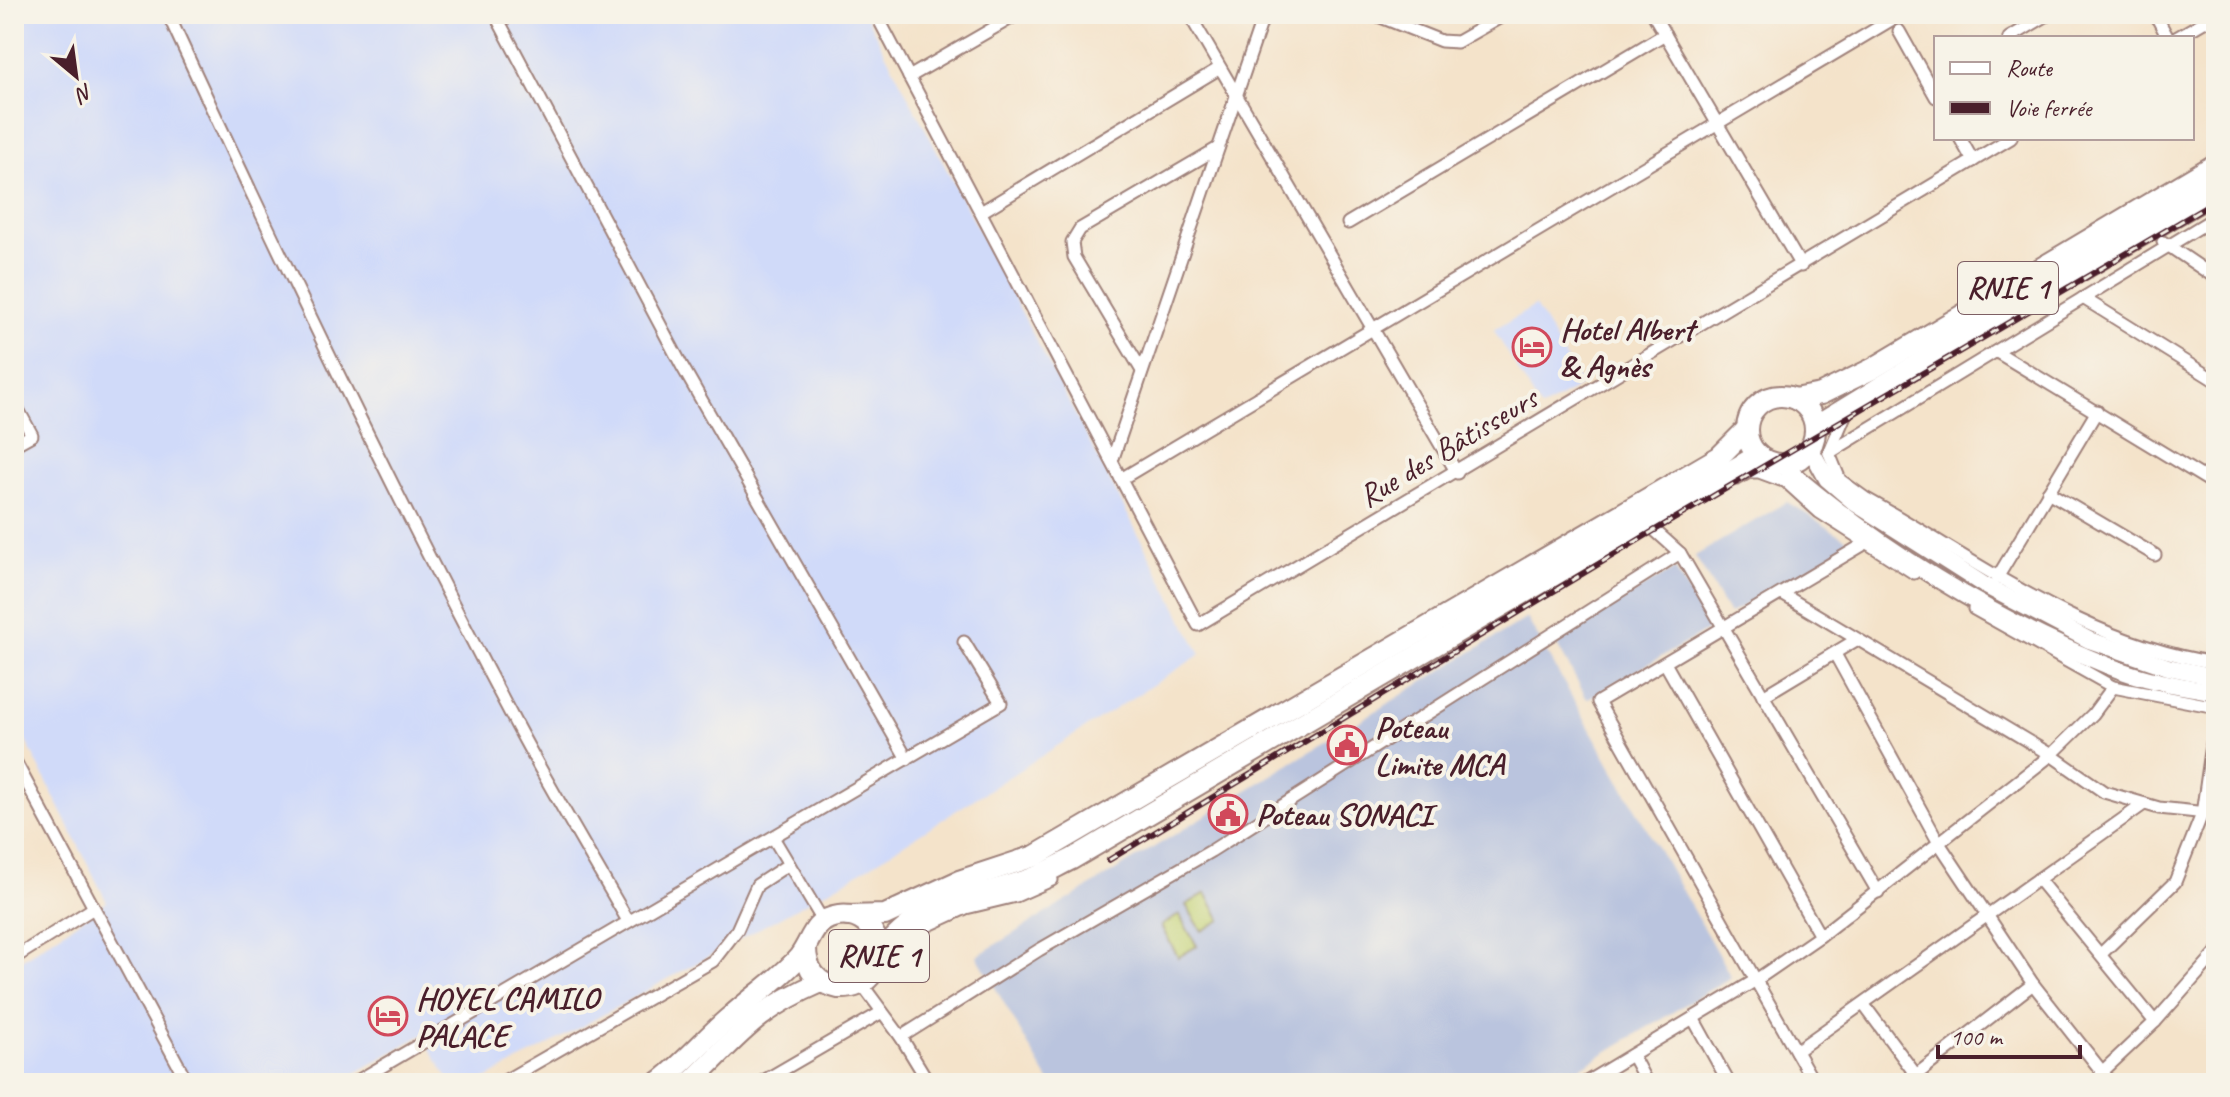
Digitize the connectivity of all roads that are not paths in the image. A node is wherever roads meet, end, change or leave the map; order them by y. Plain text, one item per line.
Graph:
1 (168, 14) edge
2 (495, 14) edge
3 (876, 14) edge
4 (1018, 14) edge
5 (1189, 14) edge
6 (1264, 14) edge
7 (1373, 14) edge
8 (1506, 14) edge
9 (1653, 14) edge
10 (1901, 14) edge
11 (2049, 14) edge
12 (2155, 14) edge
13 (2216, 15) edge
14 (1899, 31) dead end
15 (1665, 34) junction
16 (2012, 36) edge
17 (2167, 36) edge
18 (2179, 36) edge
19 (1220, 68) junction
20 (909, 77) junction
21 (1933, 83) edge
22 (1237, 97) junction
23 (1720, 124) junction
24 (1961, 140) edge
25 (2008, 140) edge
26 (1218, 148) junction
27 (1973, 161) junction
28 (2216, 164) edge
29 (2216, 182) edge
30 (2216, 197) edge
31 (981, 212) junction
32 (2216, 217) edge
33 (1348, 223) dead end
34 (2153, 227) junction
35 (2167, 246) junction
36 (1801, 266) junction
37 (2216, 278) edge
38 (2083, 298) junction
39 (1372, 328) junction
40 (1997, 352) junction
41 (1142, 371) junction
42 (2216, 381) edge
43 (1795, 399) junction
44 (14, 402) edge
45 (2097, 411) junction
46 (1815, 427) junction
47 (1747, 429) junction
48 (14, 445) edge
49 (1819, 451) junction
50 (1758, 455) junction
51 (1112, 461) junction
52 (1781, 464) junction
53 (1457, 473) junction
54 (1121, 479) junction
55 (2216, 485) edge
56 (2048, 492) junction
57 (1651, 527) junction
58 (1870, 540) junction
59 (1680, 553) junction
60 (2155, 555) dead end
61 (1997, 578) junction
62 (1782, 594) junction
63 (1724, 628) junction
64 (1856, 640) junction
65 (964, 642) dead end
66 (1835, 654) junction
67 (1665, 663) junction
68 (2216, 663) edge
69 (2216, 677) edge
70 (2113, 687) junction
71 (2216, 692) edge
72 (1763, 696) junction
73 (2216, 707) edge
74 (2216, 716) edge
75 (2051, 755) junction
76 (14, 759) edge
77 (907, 759) junction
78 (2144, 804) junction
79 (2202, 814) junction
80 (2216, 814) edge
81 (774, 839) junction
82 (1939, 843) junction
83 (789, 864) junction
84 (2038, 879) junction
85 (1878, 892) junction
86 (92, 909) junction
87 (848, 916) junction
88 (1986, 917) junction
89 (628, 921) junction
90 (823, 921) junction
91 (1820, 936) junction
92 (806, 948) junction
93 (883, 952) junction
94 (2216, 953) edge
95 (2101, 954) junction
96 (14, 958) edge
97 (1756, 980) junction
98 (821, 982) junction
99 (861, 983) junction
100 (2033, 984) junction
101 (1864, 1005) junction
102 (882, 1012) junction
103 (1693, 1018) junction
104 (2155, 1022) junction
105 (901, 1037) junction
106 (1796, 1051) junction
107 (1632, 1055) junction
108 (2102, 1072) junction
109 (1919, 1079) edge
110 (188, 1083) edge
111 (354, 1083) edge
112 (501, 1083) edge
113 (658, 1083) edge
114 (690, 1083) edge
115 (760, 1083) edge
116 (929, 1083) edge
117 (1585, 1083) edge
118 (1647, 1083) edge
119 (1729, 1083) edge
120 (1814, 1083) edge
121 (2111, 1083) edge

1 - 89 street
2 - 77 street
3 - 20 street
4 - 20 street
5 - 19 street
6 - 22 street
7 - 8 street
9 - 15 street
10 - 23 street
11 - 16 street
12 - 17 street
13 - 18 street
14 - 21 street
15 - 23 street
15 - 33 street
19 - 22 street
19 - 31 street
20 - 31 street
22 - 26 street
22 - 39 street
23 - 36 street
23 - 39 street
24 - 27 street
25 - 27 street, Rue des Bâtisseurs
26 - 41 street
26 - 41 street
27 - 36 street, Rue des Bâtisseurs
28 - 43 highway, RNIE 1
29 - 34 highway, RNIE 1
30 - 34 street
31 - 51 street
32 - 35 street
34 - 35 street
34 - 46 highway, RNIE 1
34 - 49 street
35 - 37 street
35 - 38 street
36 - 53 street, Rue des Bâtisseurs
38 - 40 street
38 - 42 street
39 - 53 street
39 - 54 street
40 - 45 street
40 - 49 street
41 - 51 street
43 - 46 highway
43 - 47 highway, RNIE 1
44 - 48 street
45 - 55 street
45 - 56 street
46 - 49 highway
47 - 50 highway
47 - 87 highway, RNIE 1
49 - 52 highway
49 - 61 street
49 - 69 street
50 - 52 highway
50 - 93 highway, RNIE 1
51 - 54 street
52 - 58 street
53 - 54 street, Rue des Bâtisseurs
56 - 60 street
56 - 61 street
57 - 58 street
57 - 59 street
57 - 93 street
58 - 62 street
58 - 70 street
58 - 71 street
59 - 63 street
59 - 105 street
61 - 68 street
62 - 63 street
62 - 64 street
63 - 67 street
63 - 72 street
64 - 66 street
64 - 75 street
65 - 77 street
66 - 72 street
66 - 82 street
67 - 91 street
67 - 97 street
70 - 73 street
70 - 75 street
72 - 85 street
74 - 79 street
75 - 78 street
75 - 82 street
76 - 86 street
77 - 81 street
78 - 79 street
78 - 84 street
79 - 80 street
79 - 95 street
81 - 83 street
81 - 89 street
82 - 85 street
82 - 88 street
83 - 90 street
83 - 112 street
84 - 88 street
84 - 95 street
85 - 91 street
86 - 96 street
86 - 110 street
87 - 90 highway, RNIE 1
87 - 93 highway, RNIE 1
88 - 100 street
88 - 101 street
89 - 111 street
90 - 92 highway, RNIE 1
91 - 97 street
92 - 98 highway, RNIE 1
92 - 113 highway, RNIE 1
93 - 99 highway, RNIE 1
94 - 104 street
95 - 104 street
97 - 103 street
97 - 106 street
98 - 99 highway, RNIE 1
98 - 114 highway, RNIE 1
99 - 102 street
100 - 108 street
100 - 109 street
101 - 106 street
101 - 109 street
102 - 105 street
102 - 115 street
103 - 107 street
103 - 119 street
104 - 108 street
105 - 116 street
106 - 120 street
107 - 117 street
107 - 118 street
108 - 121 street

